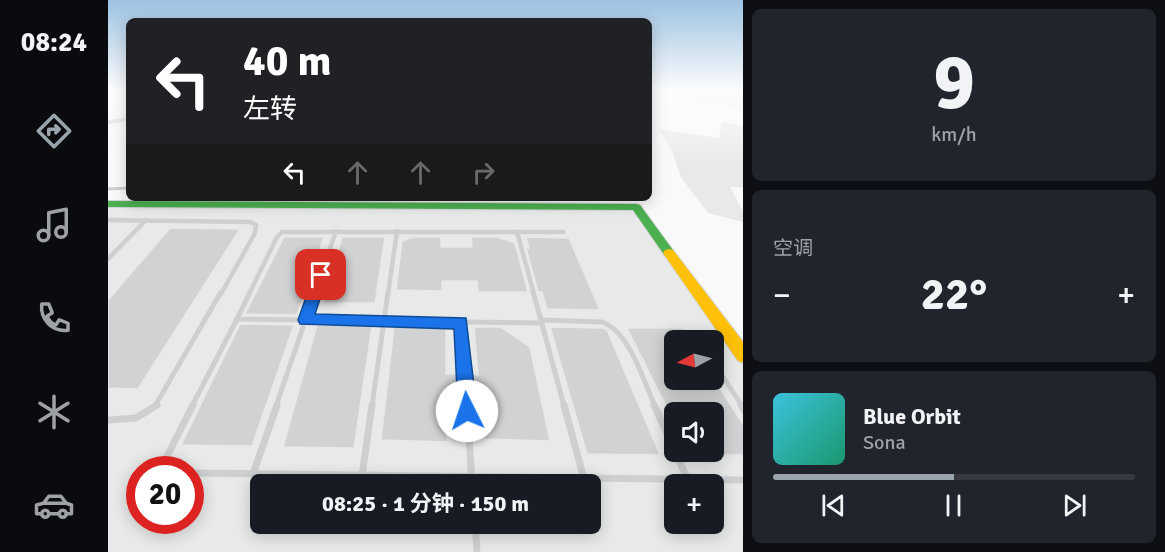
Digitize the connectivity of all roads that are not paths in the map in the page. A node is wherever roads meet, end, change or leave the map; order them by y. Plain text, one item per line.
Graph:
1 (126, 120) edge
2 (108, 122) edge
3 (126, 188) edge
4 (108, 189) edge
5 (108, 204) edge
6 (108, 220) edge
7 (146, 220) junction
8 (336, 231) junction
9 (397, 231) junction
10 (517, 232) junction
11 (563, 232) dead end
12 (108, 260) edge
13 (237, 319) junction
14 (306, 320) junction
15 (384, 321) junction
16 (461, 322) junction
17 (541, 322) junction
18 (743, 355) edge
19 (724, 379) edge
20 (743, 408) edge
21 (108, 420) edge
22 (664, 427) edge
23 (167, 456) edge
24 (204, 473) edge
25 (253, 474) joint
26 (362, 474) edge
27 (472, 474) edge
28 (583, 474) edge
29 (601, 479) edge
30 (664, 480) edge
31 (724, 480) edge
32 (743, 480) edge
33 (476, 534) edge
34 (477, 552) edge

1 - 2 street
3 - 4 lane
5 - 18 main road
6 - 7 lane
7 - 12 lane
7 - 21 lane
8 - 9 lane
8 - 13 lane
8 - 14 lane
9 - 10 lane
9 - 15 lane
10 - 11 lane
10 - 17 lane
13 - 14 lane
13 - 23 lane
14 - 15 lane
14 - 25 lane
15 - 16 lane
15 - 26 lane
16 - 17 lane
16 - 27 lane
17 - 22 lane
17 - 28 lane
19 - 20 lane
24 - 25 lane
29 - 30 lane
31 - 32 lane
33 - 34 lane

